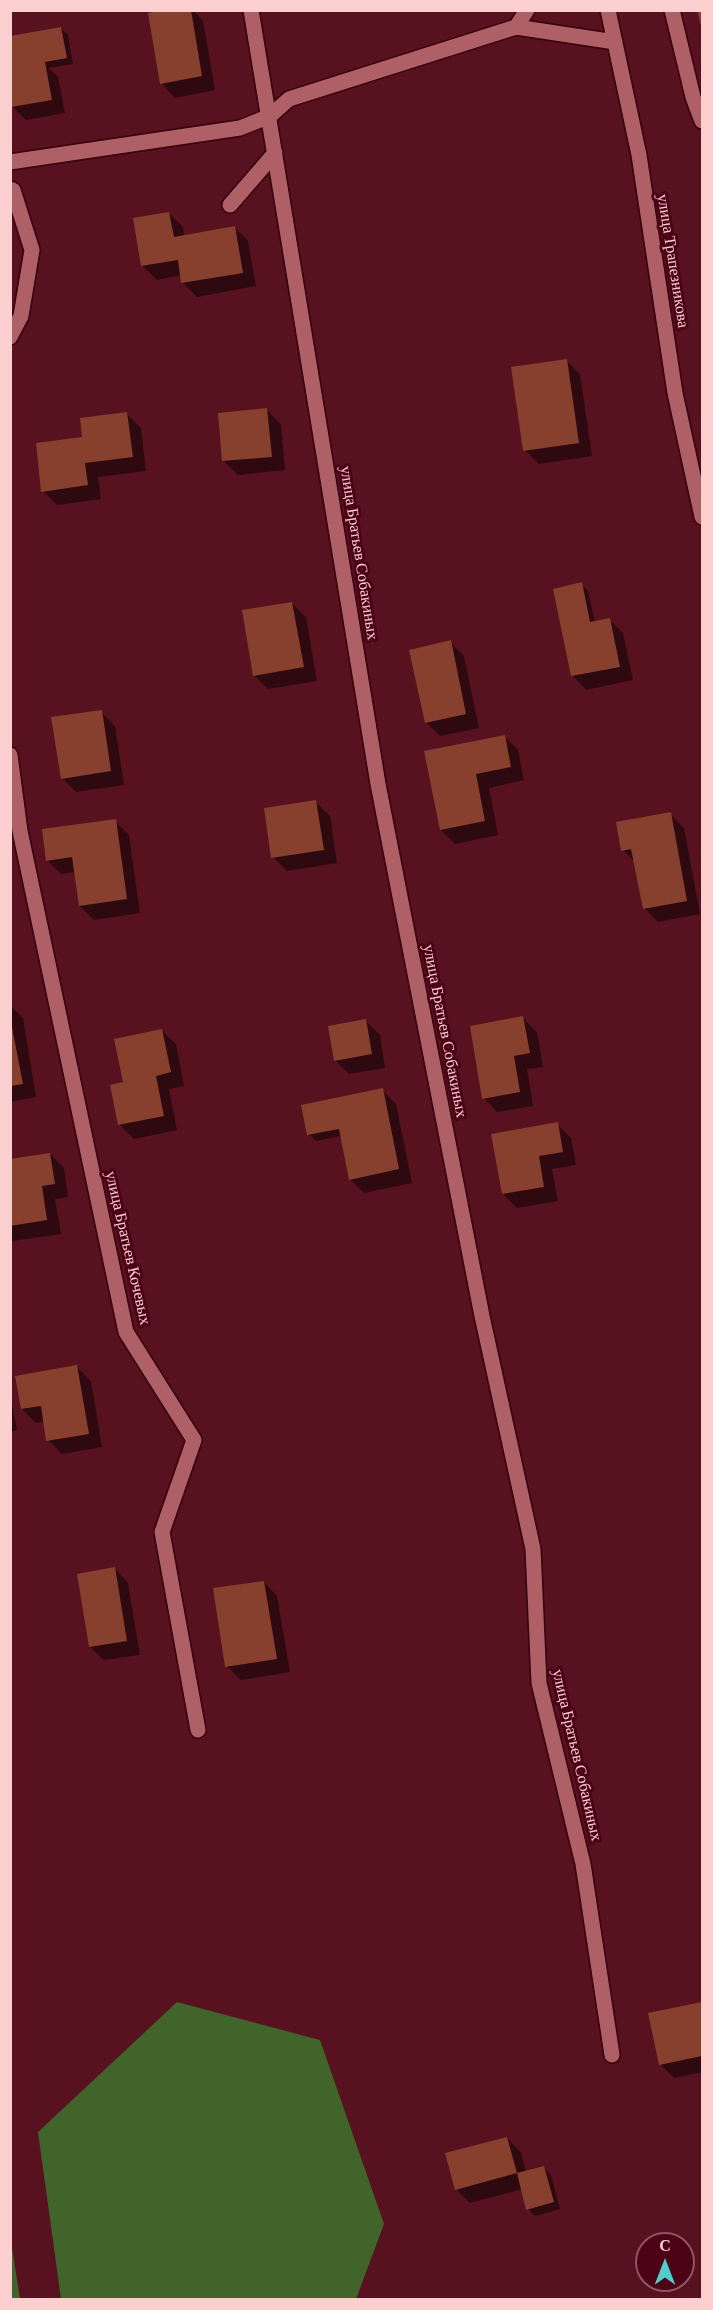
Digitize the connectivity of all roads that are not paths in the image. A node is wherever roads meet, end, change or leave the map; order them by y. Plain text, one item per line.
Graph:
1 (251, 10) edge
2 (527, 10) edge
3 (608, 10) edge
4 (672, 10) edge
5 (516, 27) junction
6 (615, 42) junction
7 (270, 116) junction
8 (702, 121) edge
9 (275, 153) junction
10 (10, 162) edge
11 (10, 189) edge
12 (230, 205) dead end
13 (10, 337) edge
14 (702, 517) edge
15 (10, 755) edge
16 (198, 1730) dead end
17 (612, 2055) dead end

1 - 7 street, улица Братьев Собакиных
2 - 5 street
3 - 6 street, улица Трапезникова
4 - 8 street
5 - 6 street
5 - 7 street
6 - 14 street, улица Трапезникова
7 - 9 street, улица Братьев Собакиных
7 - 10 street
9 - 12 street
9 - 17 street, улица Братьев Собакиных
11 - 13 street
15 - 16 street, улица Братьев Кочевых

